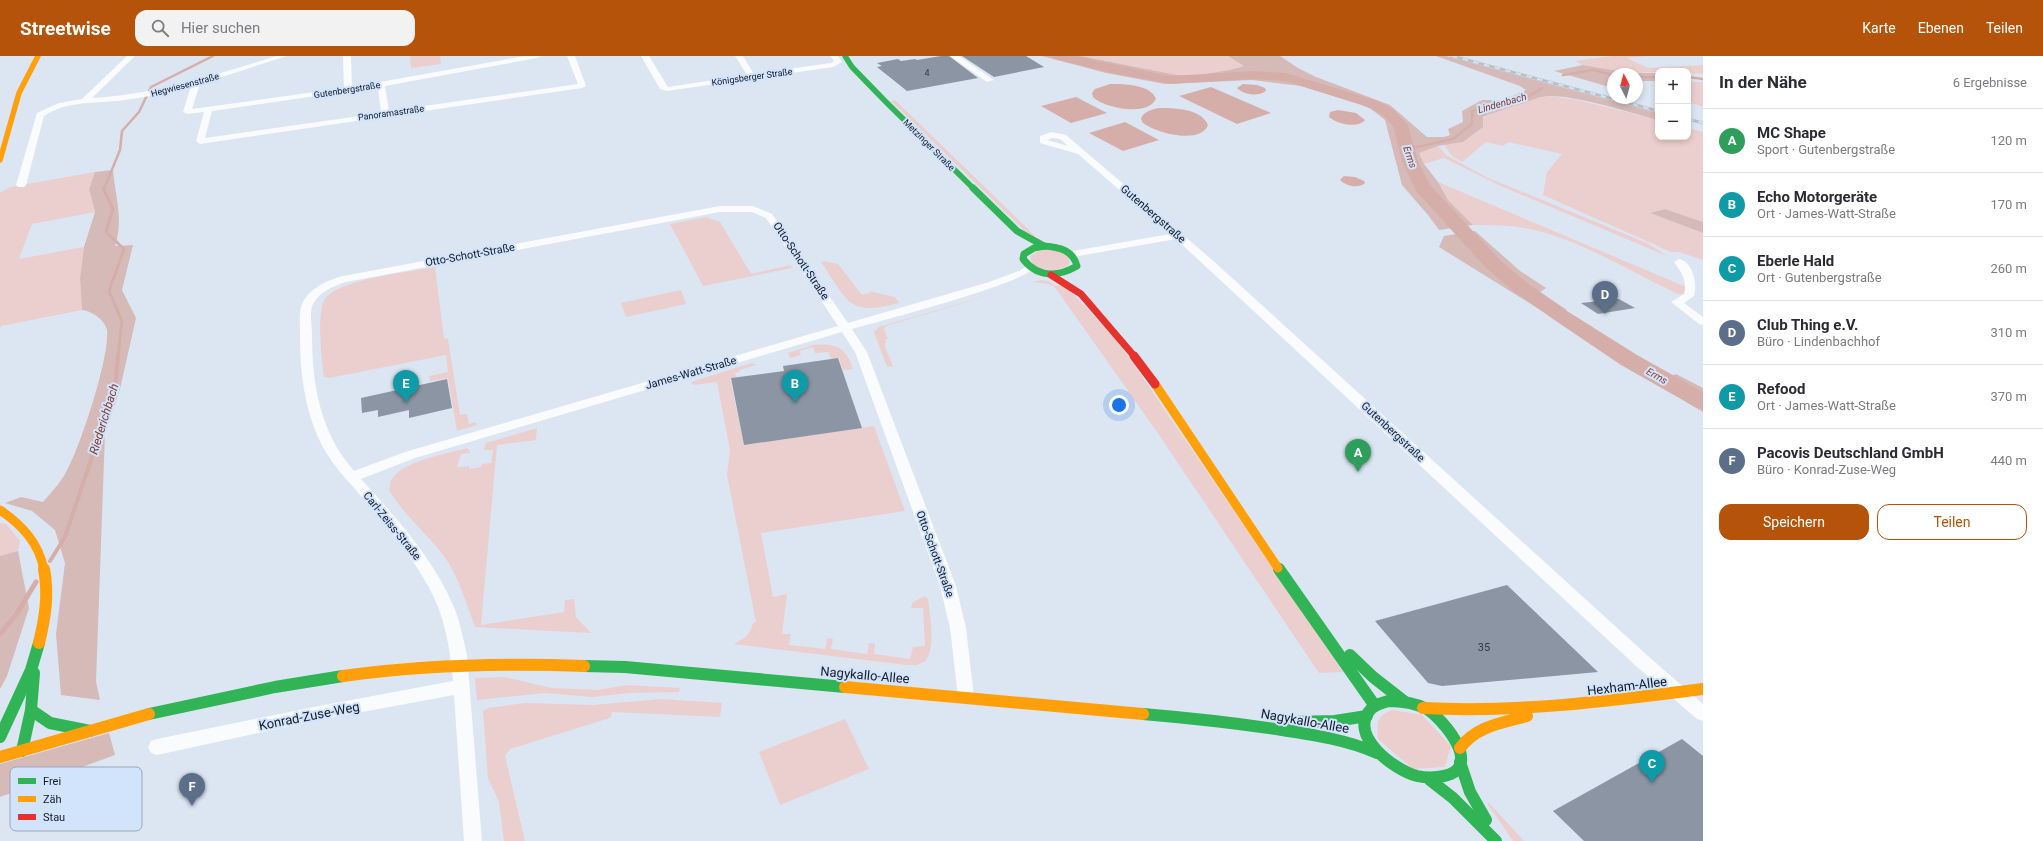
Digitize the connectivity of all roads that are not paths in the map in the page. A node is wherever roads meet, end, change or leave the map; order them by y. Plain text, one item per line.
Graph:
1 (38, 56) edge
2 (131, 56) edge
3 (282, 56) edge
4 (347, 56) edge
5 (537, 56) edge
6 (571, 56) edge
7 (645, 56) edge
8 (739, 56) edge
9 (845, 56) edge
10 (954, 56) edge
11 (836, 60) edge
12 (752, 77) junction
13 (990, 80) dead end
14 (196, 83) junction
15 (381, 84) junction
16 (348, 90) junction
17 (84, 101) junction
18 (209, 109) junction
19 (386, 114) junction
20 (1080, 152) junction
21 (0, 160) edge
22 (21, 185) dead end
23 (1017, 231) junction
24 (1178, 236) junction
25 (1044, 246) junction
26 (1028, 250) junction
27 (1073, 254) junction
28 (1679, 262) dead end
29 (1029, 268) junction
30 (1072, 271) junction
31 (1051, 275) junction
32 (317, 293) joint
33 (1081, 294) junction
34 (1703, 322) edge
35 (845, 328) junction
36 (352, 477) junction
37 (0, 510) edge
38 (1320, 626) junction
39 (34, 663) junction
40 (461, 687) junction
41 (1703, 689) edge
42 (1677, 692) junction
43 (966, 697) junction
44 (1405, 702) junction
45 (1375, 706) junction
46 (1423, 708) junction
47 (1554, 708) junction
48 (31, 710) junction
49 (1703, 714) edge
50 (1367, 716) junction
51 (1227, 721) junction
52 (90, 731) junction
53 (0, 737) edge
54 (157, 747) dead end
55 (1460, 748) junction
56 (22, 751) junction
57 (1377, 753) junction
58 (0, 757) edge
59 (1460, 762) junction
60 (1430, 780) junction
61 (473, 841) edge
62 (1496, 841) edge
63 (1500, 841) edge

1 - 21 main road
2 - 17 street
3 - 14 street, Hegwiesenstraße
4 - 16 street
5 - 15 street, Gutenbergstraße
6 - 19 street, Panoramastraße
7 - 12 street, Königsberger Straße
8 - 12 street
9 - 23 main road, Metzinger Straße
10 - 13 street
11 - 12 street, Königsberger Straße
14 - 17 street, Hegwiesenstraße
14 - 18 street, Gutenbergstraße
15 - 16 street, Gutenbergstraße
15 - 19 street
16 - 18 street, Gutenbergstraße
17 - 22 street, Hegwiesenstraße
18 - 19 street, Panoramastraße
20 - 20 street, Gutenbergstraße
20 - 24 street, Gutenbergstraße
23 - 25 main road, Metzinger Straße
23 - 26 main road, Metzinger Straße
24 - 27 street
24 - 42 street, Gutenbergstraße
25 - 26 main road
25 - 27 main road
26 - 29 main road
27 - 30 main road
28 - 34 street
29 - 31 main road
29 - 35 street, James-Watt-Straße
30 - 31 main road
30 - 33 main road
31 - 33 main road
32 - 35 street, Otto-Schott-Straße
32 - 36 street, Carl-Zeiss-Straße
33 - 38 main road
35 - 36 street, James-Watt-Straße
35 - 43 street, Otto-Schott-Straße
36 - 40 street, Carl-Zeiss-Straße
37 - 39 main road
38 - 44 main road
38 - 45 main road
39 - 48 main road
39 - 53 main road
40 - 54 street, Konrad-Zuse-Weg
40 - 61 street, Carl-Zeiss-Straße
41 - 42 main road, Hexham-Allee
42 - 47 main road, Hexham-Allee
42 - 49 street, Gutenbergstraße
43 - 51 main road, Nagykallo-Allee
43 - 52 main road, Nagykallo-Allee
44 - 45 main road
44 - 46 main road
45 - 50 main road
46 - 47 main road, Hexham-Allee
46 - 55 main road
47 - 55 main road, Hexham-Allee
48 - 52 main road
48 - 56 main road
50 - 51 main road, Nagykallo-Allee
50 - 57 main road
51 - 57 main road, Nagykallo-Allee
52 - 56 main road, Nagykallo-Allee
55 - 59 main road
56 - 58 main road, Nagykallo-Allee
57 - 60 main road
59 - 60 main road
59 - 63 main road
60 - 62 main road

